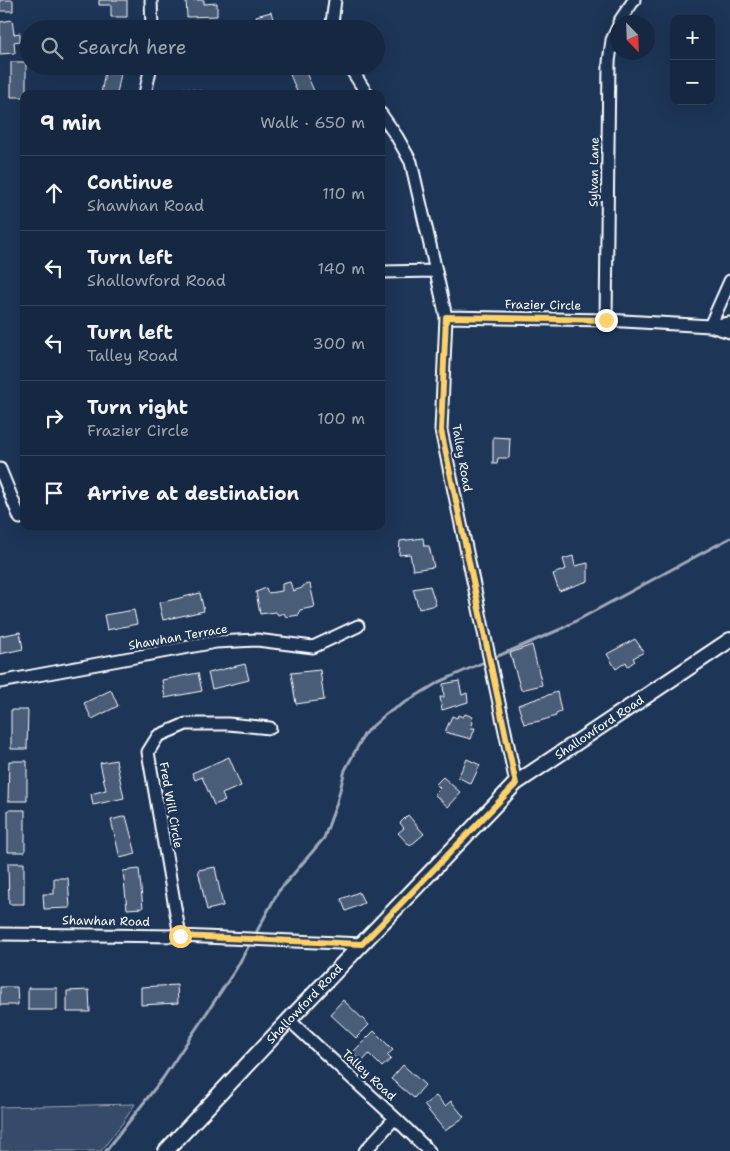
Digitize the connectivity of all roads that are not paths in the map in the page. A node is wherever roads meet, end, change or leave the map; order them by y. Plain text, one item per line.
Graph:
1 (151, 0) edge
2 (335, 0) edge
3 (634, 0) edge
4 (624, 15) edge
5 (152, 20) edge
6 (332, 20) edge
7 (610, 55) edge
8 (149, 75) edge
9 (355, 75) edge
10 (145, 90) edge
11 (364, 90) edge
12 (385, 120) edge
13 (436, 271) junction
14 (385, 272) edge
15 (730, 281) edge
16 (446, 317) junction
17 (606, 320) junction
18 (730, 323) edge
19 (710, 326) junction
20 (730, 332) edge
21 (0, 469) edge
22 (20, 518) edge
23 (358, 626) dead end
24 (730, 640) edge
25 (0, 682) edge
26 (270, 728) dead end
27 (516, 784) junction
28 (0, 934) edge
29 (180, 936) junction
30 (362, 944) junction
31 (289, 1020) junction
32 (395, 1118) junction
33 (166, 1151) edge
34 (366, 1151) edge
35 (429, 1151) edge

1 - 5 street
2 - 6 street
3 - 4 street
7 - 17 street, Sylvan Lane
8 - 10 street
9 - 11 street
12 - 13 street, Talley Road
13 - 14 street
13 - 16 street, Talley Road
15 - 19 street
16 - 17 street, Frazier Circle
16 - 27 street, Talley Road
17 - 19 street, Frazier Circle
18 - 19 street, Frazier Circle
19 - 20 street
21 - 22 street
23 - 25 street, Shawhan Terrace
24 - 27 street, Shallowford Road
26 - 29 street, Fred Will Circle
27 - 30 street, Shallowford Road
28 - 29 street, Shawhan Road
29 - 30 street, Shawhan Road
30 - 31 street, Shallowford Road
31 - 32 street, Talley Road
31 - 33 street, Shallowford Road
32 - 34 street
32 - 35 street, Talley Road

